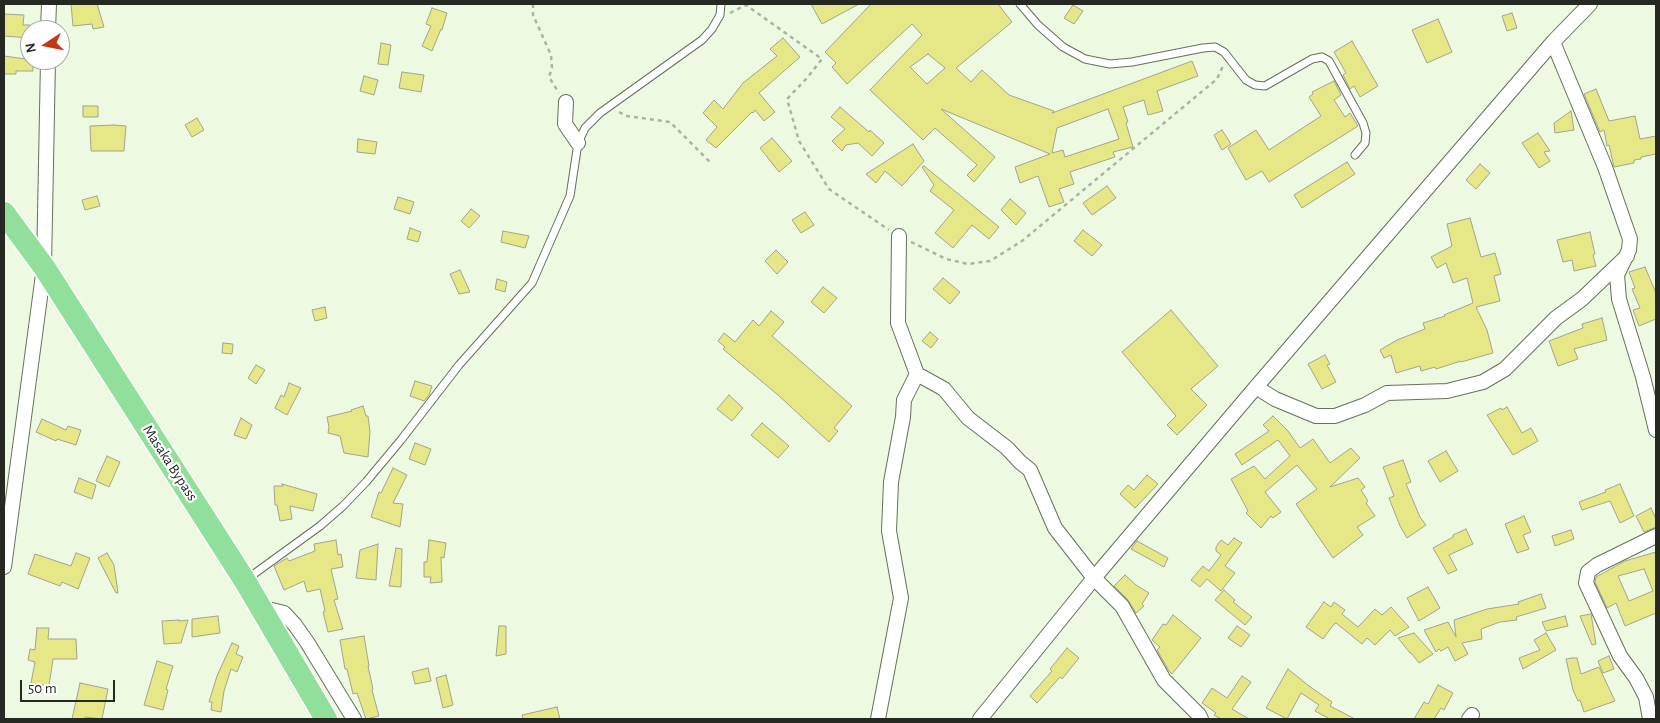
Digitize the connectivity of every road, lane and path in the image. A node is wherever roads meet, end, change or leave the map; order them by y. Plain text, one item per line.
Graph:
1 (49, 4) edge
2 (533, 4) edge
3 (721, 4) edge
4 (1020, 4) edge
5 (1590, 4) edge
6 (717, 19) junction
7 (48, 20) edge
8 (1553, 42) junction
9 (1232, 62) junction
10 (48, 70) edge
11 (566, 102) joint
12 (609, 106) junction
13 (578, 143) junction
14 (1355, 155) dead end
15 (711, 163) dead end
16 (4, 213) edge
17 (899, 236) junction
18 (1627, 256) junction
19 (44, 268) junction
20 (917, 374) junction
21 (1256, 387) junction
22 (1656, 430) edge
23 (1656, 536) edge
24 (4, 567) edge
25 (1094, 578) junction
26 (245, 581) junction
27 (270, 624) junction
28 (326, 719) edge
29 (354, 719) edge
30 (878, 719) edge
31 (980, 719) edge
32 (1201, 719) edge
33 (1650, 719) edge

1 - 7 street
2 - 11 path
3 - 6 lane
4 - 9 lane
5 - 8 street
6 - 12 lane
6 - 17 path
8 - 18 street
8 - 21 street
9 - 14 lane
9 - 17 path
10 - 19 street
11 - 13 street
12 - 13 lane
12 - 15 path
13 - 26 lane
16 - 19 highway, Masaka Bypass
17 - 20 street
18 - 21 street
18 - 22 street
19 - 24 street
19 - 26 highway, Masaka Bypass
20 - 25 street
20 - 30 street
21 - 25 street
23 - 33 street
25 - 31 street
25 - 32 street
26 - 27 highway, Masaka Bypass
27 - 28 highway, Masaka Bypass
27 - 29 street

